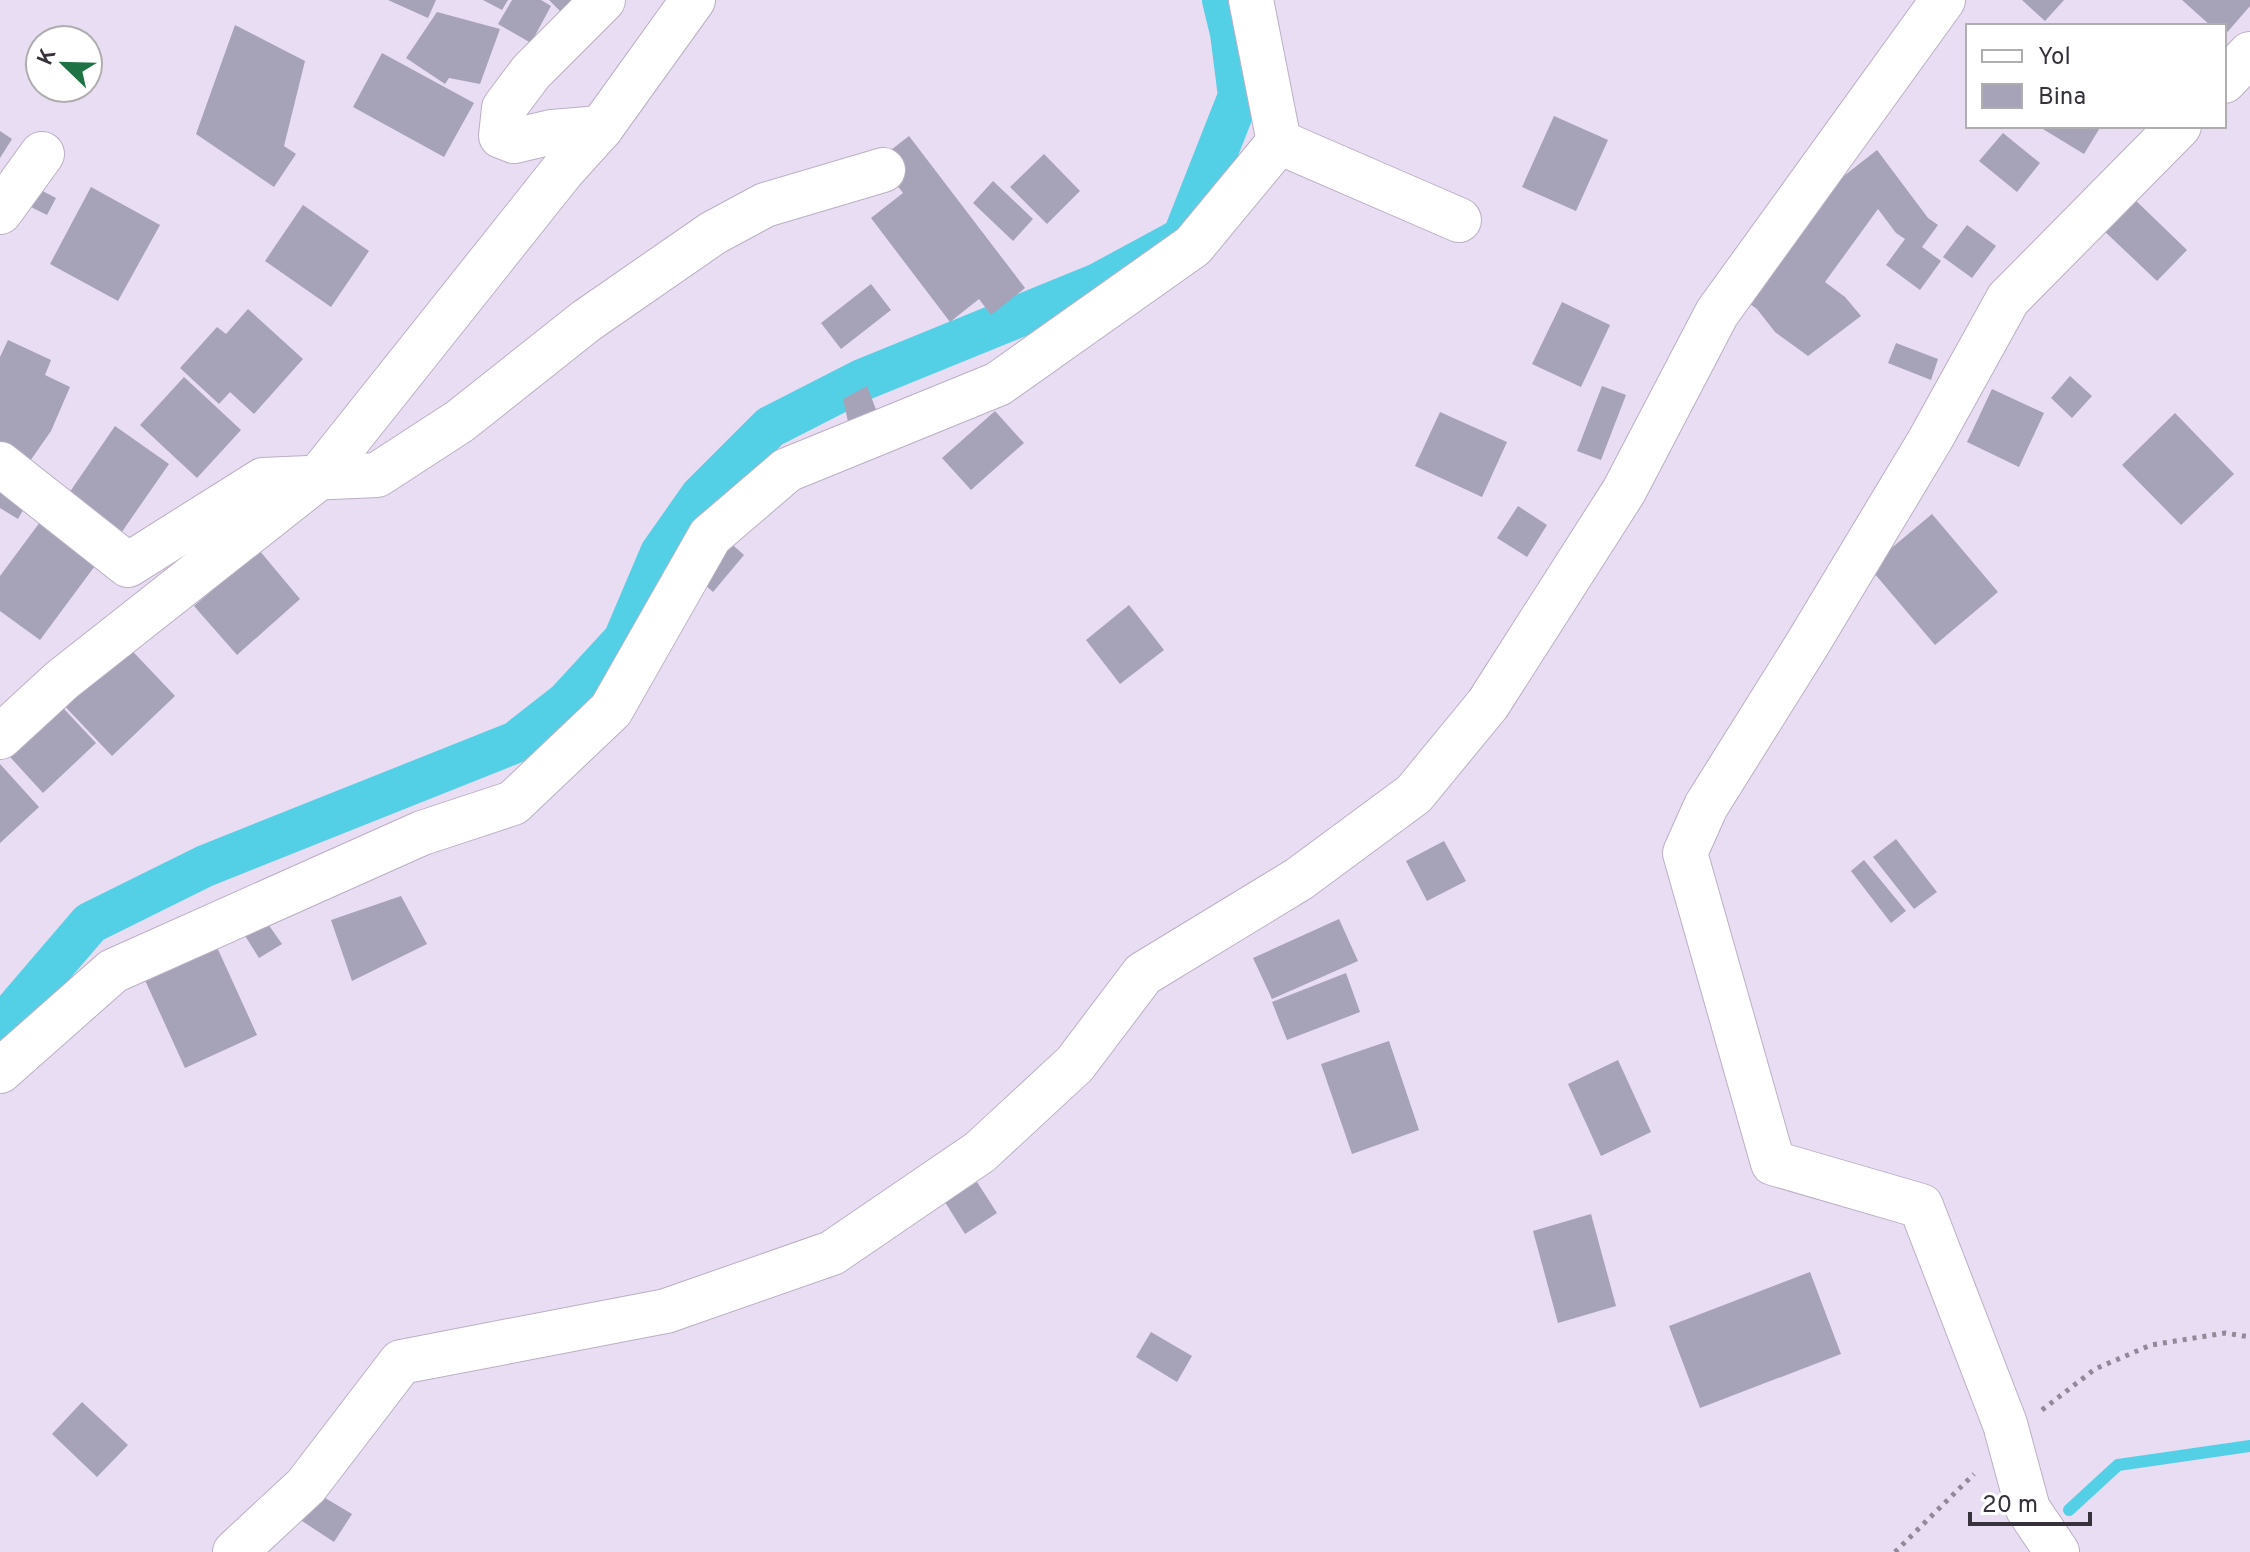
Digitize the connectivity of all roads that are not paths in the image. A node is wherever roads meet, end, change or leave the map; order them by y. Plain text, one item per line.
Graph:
1 (603, 0) edge
2 (693, 0) edge
3 (1251, 0) edge
4 (1943, 0) edge
5 (2250, 54) edge
6 (2226, 79) edge
7 (601, 128) junction
8 (2177, 128) edge
9 (1279, 142) junction
10 (42, 154) dead end
11 (883, 170) dead end
12 (0, 212) edge
13 (1459, 220) dead end
14 (0, 464) edge
15 (317, 479) junction
16 (0, 737) edge
17 (0, 1071) edge
18 (235, 1552) edge
19 (2057, 1552) edge

1 - 7 street
2 - 7 street
3 - 9 street
4 - 18 street
5 - 6 street
7 - 15 street
8 - 19 street
9 - 13 street
9 - 17 street
10 - 12 street
11 - 15 street
14 - 15 street
15 - 16 street

